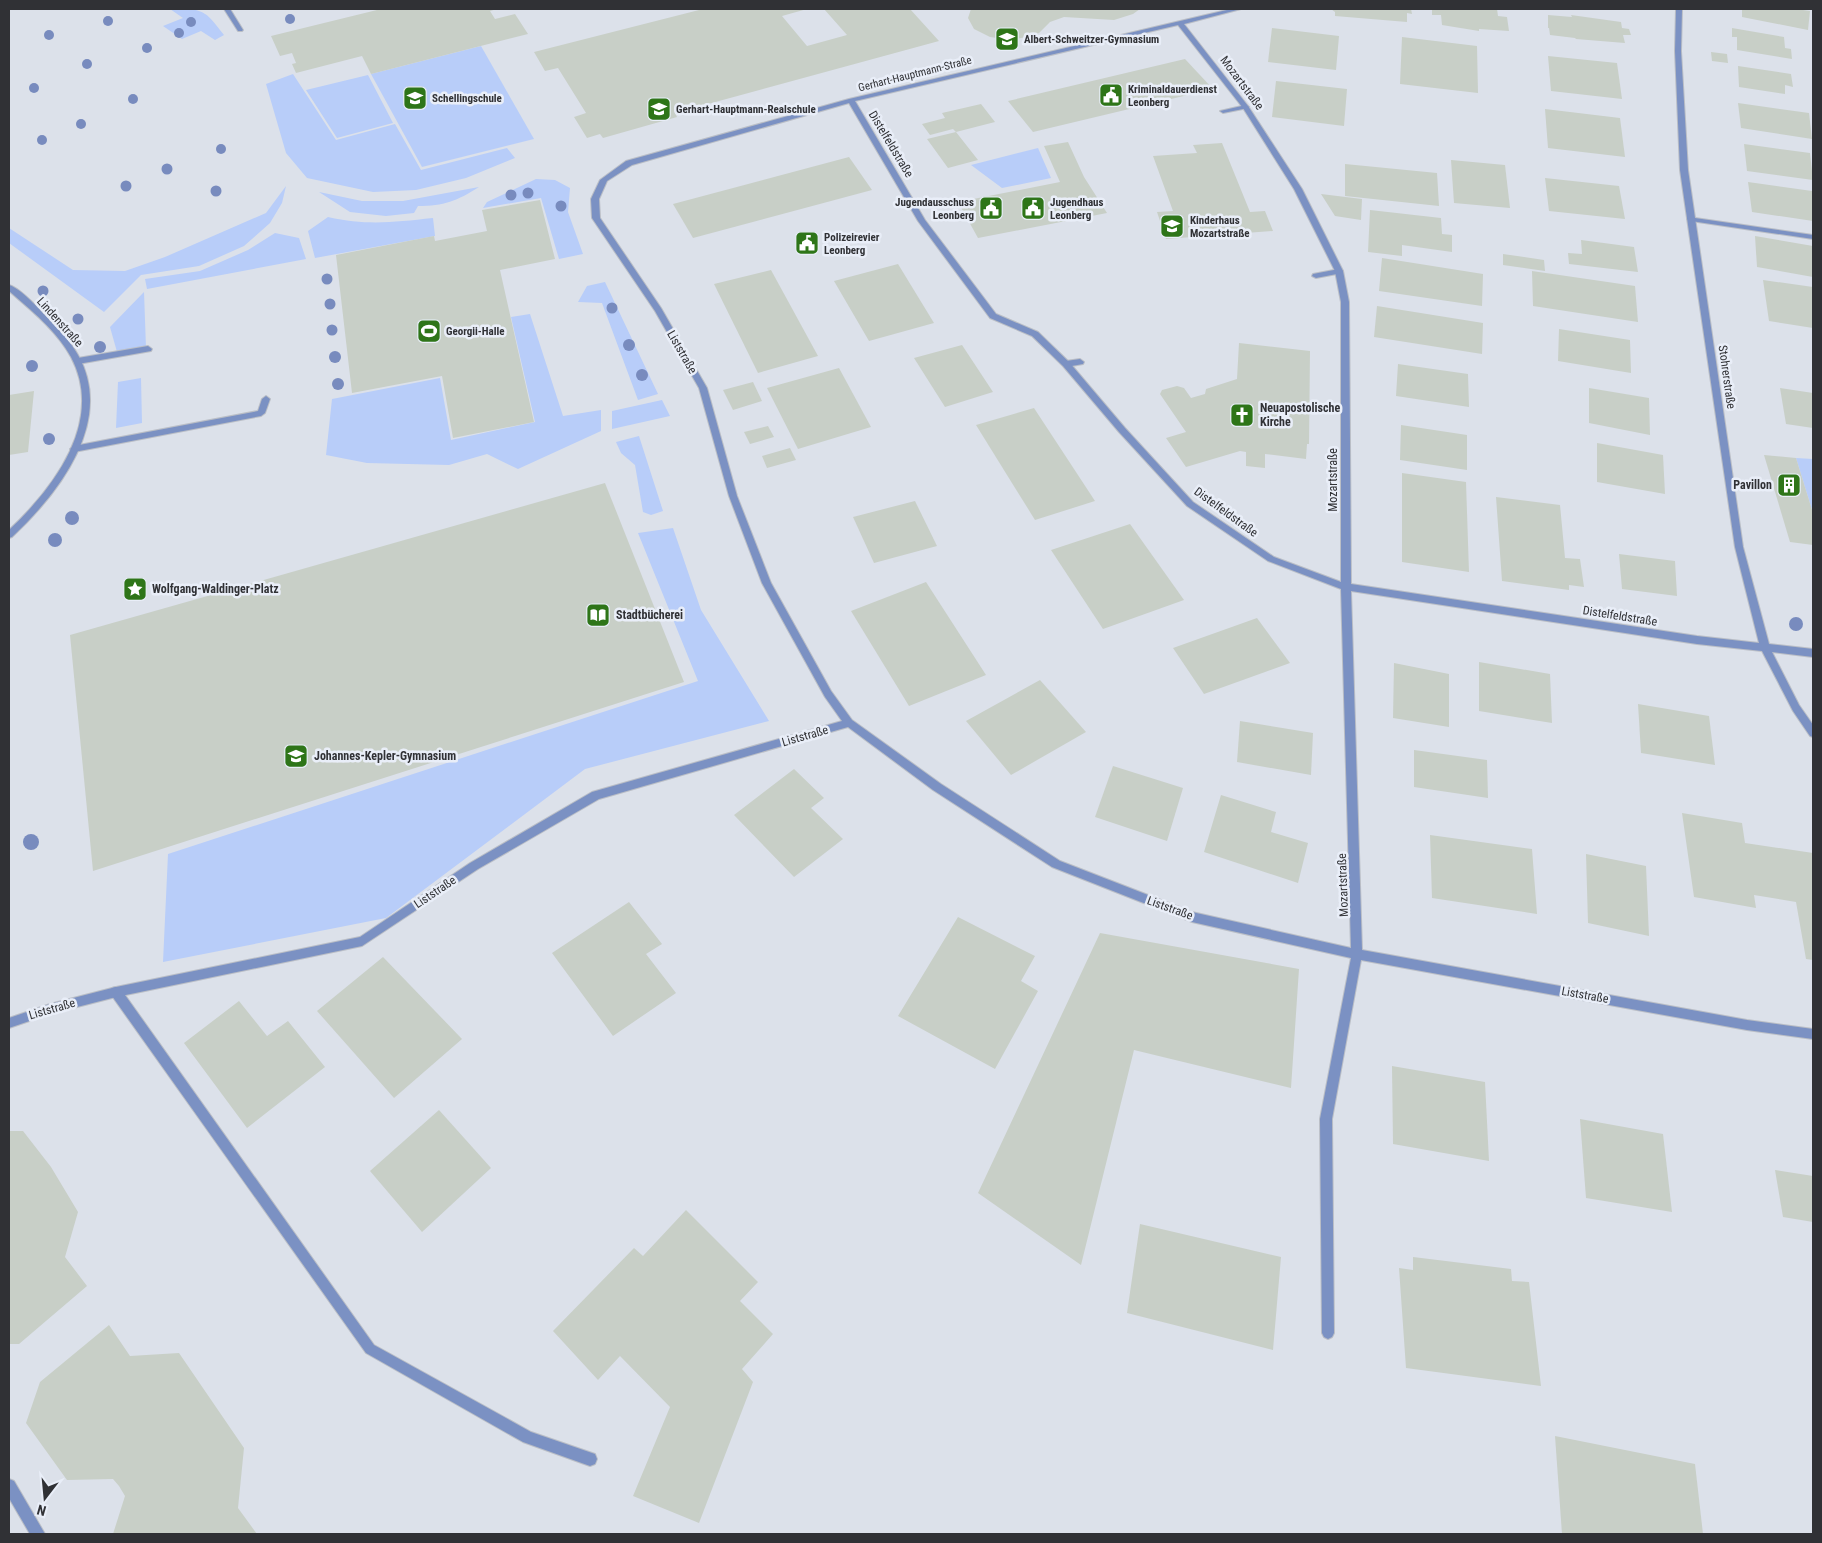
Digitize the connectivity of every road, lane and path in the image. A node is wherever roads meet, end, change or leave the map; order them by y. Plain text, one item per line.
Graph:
1 (227, 9) edge
2 (1238, 9) edge
3 (1679, 9) edge
4 (1180, 23) junction
5 (240, 30) dead end
6 (851, 100) junction
7 (1246, 107) junction
8 (1222, 111) dead end
9 (604, 180) joint
10 (1692, 219) junction
11 (1813, 237) edge
12 (1338, 271) junction
13 (1316, 276) dead end
14 (9, 287) edge
15 (148, 349) dead end
16 (78, 362) junction
17 (1080, 362) dead end
18 (1066, 364) junction
19 (266, 400) dead end
20 (74, 449) junction
21 (9, 535) edge
22 (1346, 587) junction
23 (1765, 647) junction
24 (1813, 653) edge
25 (849, 723) junction
26 (1813, 733) edge
27 (1357, 954) junction
28 (116, 992) junction
29 (9, 1023) edge
30 (1813, 1034) edge
31 (1328, 1333) dead end
32 (590, 1459) dead end
33 (9, 1486) edge
34 (38, 1534) edge

1 - 5 street
2 - 4 street, Gerhart-Hauptmann-Straße
3 - 10 street, Stohrerstraße
4 - 6 street, Gerhart-Hauptmann-Straße
4 - 7 street, Mozartstraße
6 - 9 street, Gerhart-Hauptmann-Straße
6 - 18 street, Distelfeldstraße
7 - 8 street
7 - 12 street, Mozartstraße
9 - 25 street, Liststraße
10 - 11 street
10 - 23 street, Stohrerstraße
12 - 13 street
12 - 22 street, Mozartstraße
14 - 16 street, Lindenstraße
15 - 16 street
16 - 20 street, Lindenstraße
17 - 18 street
18 - 22 street, Distelfeldstraße
19 - 20 street
20 - 21 street, Lindenstraße
22 - 23 street, Distelfeldstraße
22 - 27 street, Mozartstraße
23 - 24 street, Distelfeldstraße
23 - 26 street, Stohrerstraße
25 - 27 street, Liststraße
25 - 28 street, Liststraße
27 - 30 street, Liststraße
27 - 31 street
28 - 29 street, Liststraße
28 - 32 street
33 - 34 street

